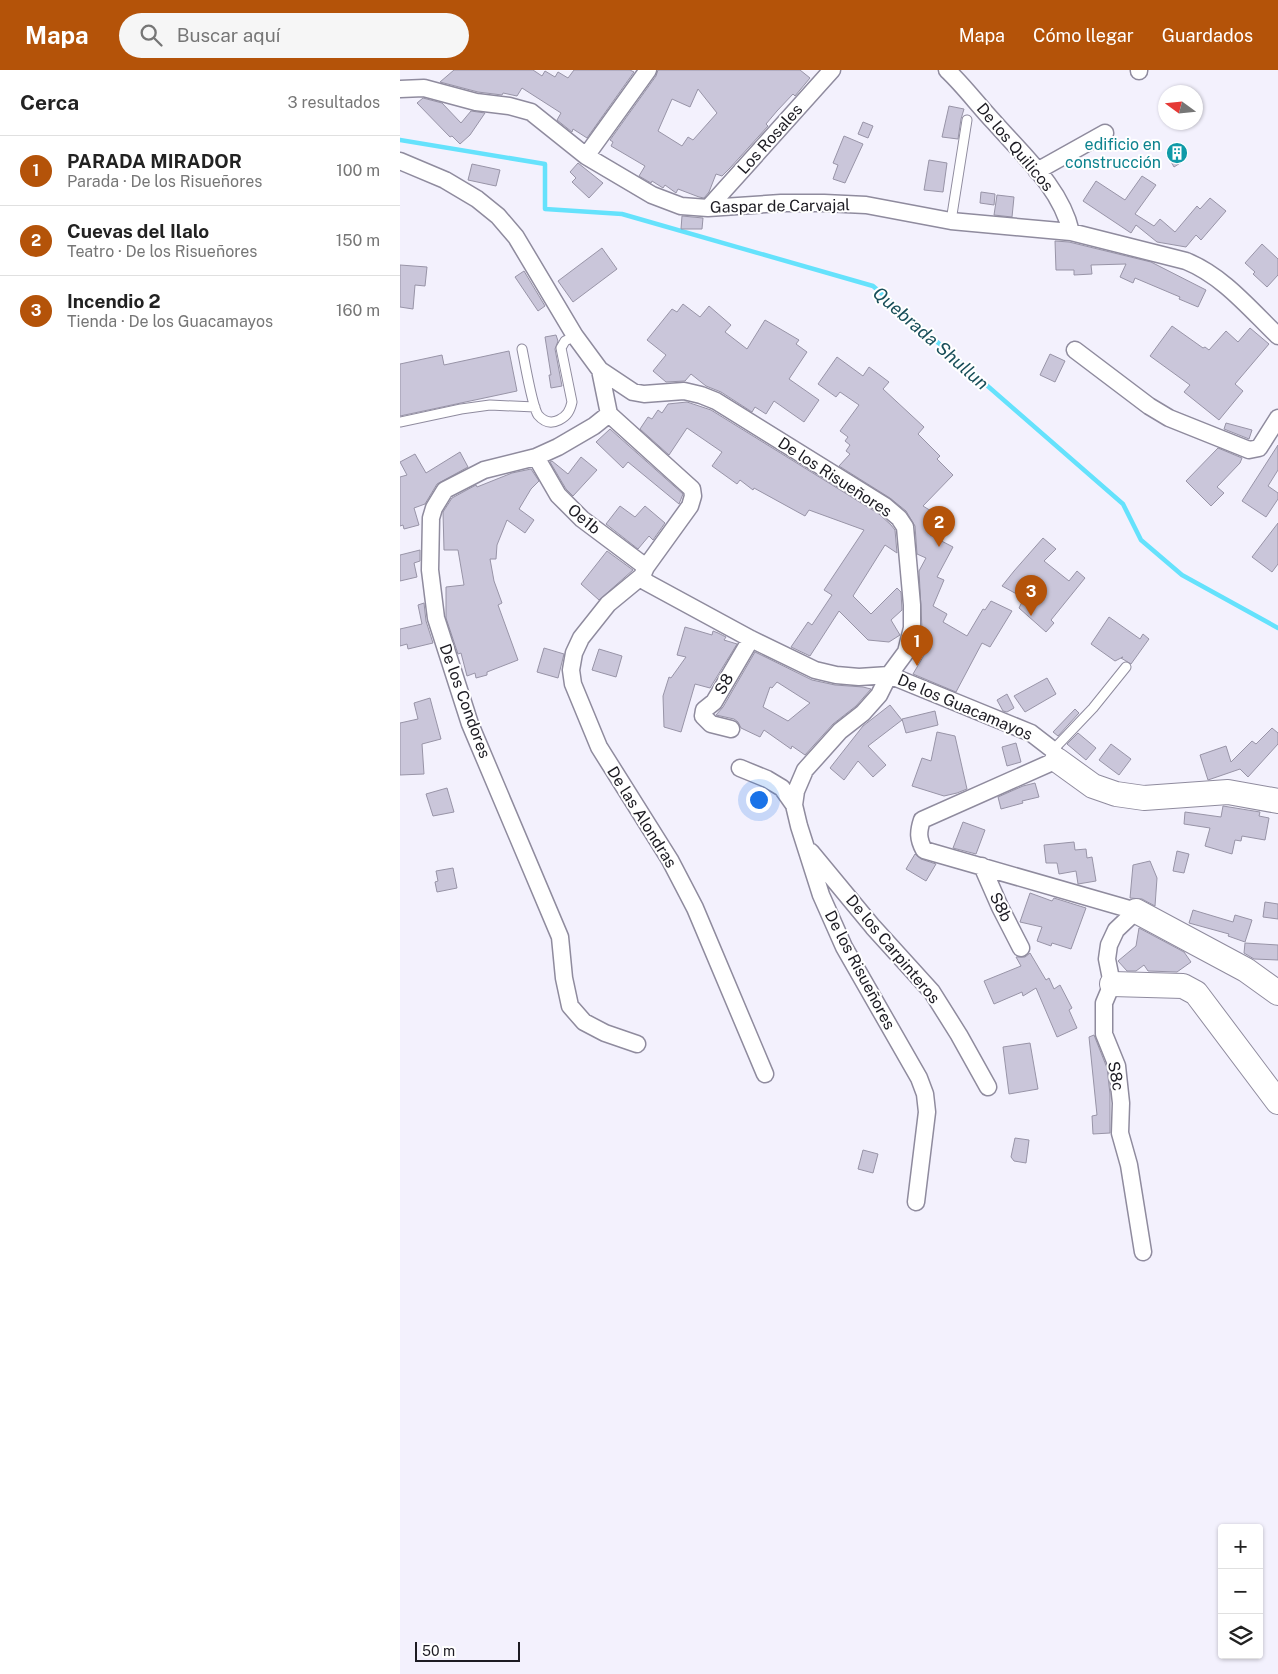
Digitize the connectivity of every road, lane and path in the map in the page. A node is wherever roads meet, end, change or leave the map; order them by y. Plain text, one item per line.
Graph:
1 (832, 70) edge
2 (645, 71) edge
3 (955, 72) edge
4 (400, 90) edge
5 (967, 120) dead end
6 (1105, 133) dead end
7 (586, 156) junction
8 (400, 161) edge
9 (1037, 171) junction
10 (708, 208) junction
11 (951, 221) junction
12 (1071, 232) junction
13 (575, 336) junction
14 (1278, 336) edge
15 (522, 350) dead end
16 (1075, 350) dead end
17 (600, 370) junction
18 (535, 407) junction
19 (609, 414) junction
20 (1278, 418) edge
21 (400, 422) edge
22 (536, 457) junction
23 (644, 572) junction
24 (750, 639) junction
25 (1126, 667) dead end
26 (889, 675) junction
27 (731, 729) dead end
28 (1055, 755) junction
29 (740, 768) dead end
30 (1278, 801) edge
31 (794, 805) junction
32 (805, 844) junction
33 (982, 866) junction
34 (1136, 912) junction
35 (1021, 948) dead end
36 (1112, 984) junction
37 (1278, 993) edge
38 (637, 1044) dead end
39 (765, 1074) dead end
40 (988, 1087) dead end
41 (1278, 1102) edge
42 (916, 1202) dead end
43 (1143, 1252) dead end

1 - 10 street, Los Rosales
2 - 7 street
3 - 9 street, De los Quilicos
4 - 7 street, Gaspar de Carvajal
5 - 11 lane
6 - 9 street
7 - 10 street, Gaspar de Carvajal
8 - 13 street, De los Risueñores
9 - 12 street, De los Quilicos
10 - 11 street, Gaspar de Carvajal
11 - 12 street, Gaspar de Carvajal
12 - 14 street, Gaspar de Carvajal
13 - 17 street, De los Risueñores
13 - 18 lane
15 - 18 lane
16 - 20 street
17 - 19 street
17 - 26 street, De los Risueñores
18 - 21 lane
19 - 22 street, De los Condores
19 - 23 street
22 - 23 street, Oe1b
22 - 38 street, De los Condores
23 - 24 street, De los Guacamayos
23 - 39 street, De las Alondras
24 - 26 street, De los Guacamayos
24 - 27 street, S8
25 - 28 lane
26 - 28 street, De los Guacamayos
26 - 31 street, De los Risueñores
28 - 30 street
28 - 33 street
29 - 31 street
31 - 32 street, De los Risueñores
32 - 40 street, De los Carpinteros
32 - 42 street, De los Risueñores
33 - 34 street
33 - 35 street, S8b
34 - 36 street, S8c
34 - 37 street
36 - 41 street
36 - 43 street, S8c

